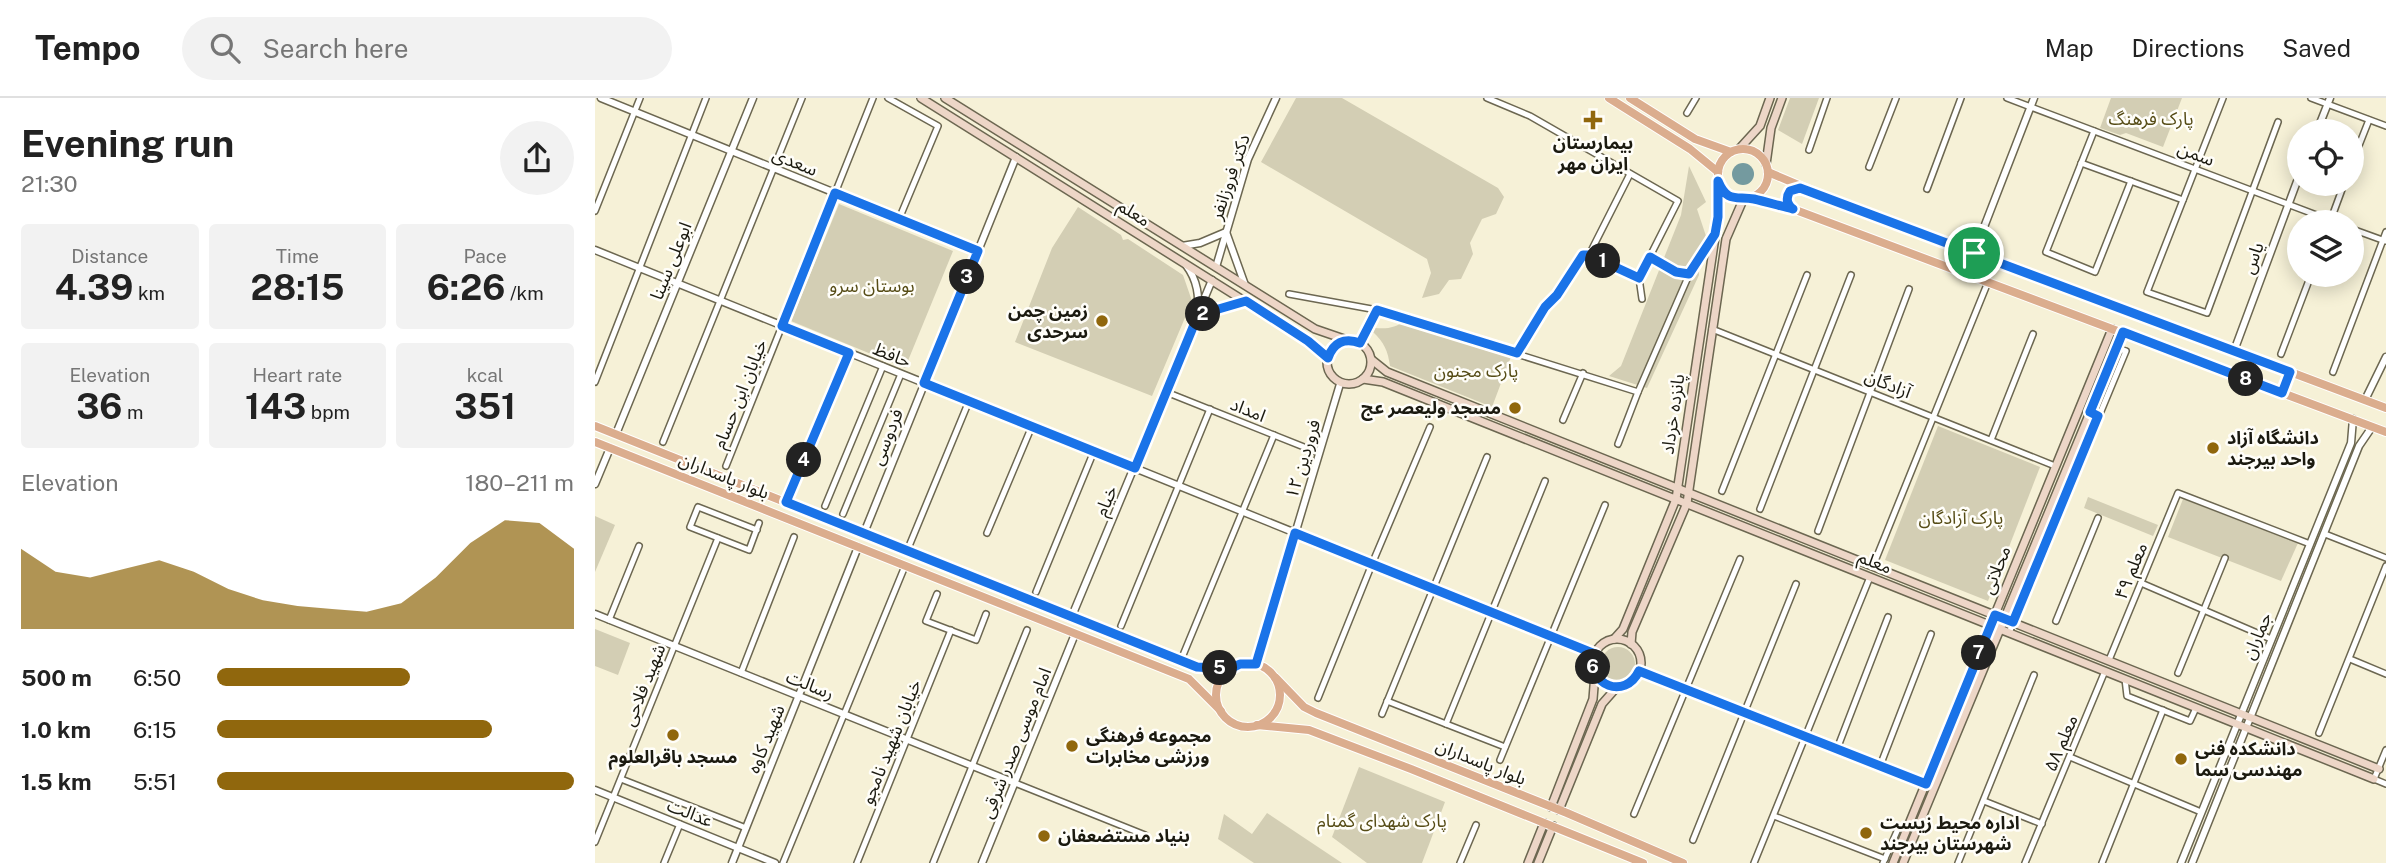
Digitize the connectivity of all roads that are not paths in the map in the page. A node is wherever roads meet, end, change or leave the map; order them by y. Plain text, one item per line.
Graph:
1 (601, 98) edge
2 (640, 98) edge
3 (706, 98) edge
4 (753, 98) edge
5 (802, 98) edge
6 (873, 98) edge
7 (888, 98) edge
8 (921, 98) edge
9 (946, 98) edge
10 (1276, 98) edge
11 (1487, 98) edge
12 (1609, 98) edge
13 (1630, 98) edge
14 (1696, 98) edge
15 (1770, 98) edge
16 (1782, 98) edge
17 (1828, 98) edge
18 (1896, 98) edge
19 (1961, 98) edge
20 (2007, 98) edge
21 (2034, 98) edge
22 (2311, 98) edge
23 (2222, 100) edge
24 (2329, 101) edge
25 (2030, 107) junction
26 (635, 112) junction
27 (1687, 113) dead end
28 (2322, 119) edge
29 (2369, 120) junction
30 (2279, 122) dead end
31 (2386, 126) edge
32 (2094, 131) junction
33 (2364, 133) edge
34 (692, 135) junction
35 (1809, 150) dead end
36 (731, 151) junction
37 (1735, 151) junction
38 (1016, 157) junction
39 (2081, 163) junction
40 (1869, 167) dead end
41 (774, 168) junction
42 (1767, 168) junction
43 (2195, 169) junction
44 (1630, 174) junction
45 (1718, 176) junction
46 (2131, 181) junction
47 (1800, 188) junction
48 (1927, 189) dead end
49 (2252, 191) junction
50 (835, 193) junction
51 (2291, 196) edge
52 (1747, 199) junction
53 (2183, 200) junction
54 (2288, 204) junction
55 (1793, 209) junction
56 (2303, 210) edge
57 (595, 211) edge
58 (899, 219) junction
59 (1226, 232) junction
60 (2386, 233) edge
61 (1715, 234) junction
62 (2364, 234) edge
63 (2384, 241) edge
64 (1182, 246) junction
65 (595, 250) edge
66 (978, 251) junction
67 (1974, 253) junction
68 (1589, 255) junction
69 (1650, 257) junction
70 (1184, 262) junction
71 (1216, 267) junction
72 (639, 268) junction
73 (1689, 274) junction
74 (1807, 275) dead end
75 (1851, 275) dead end
76 (1639, 278) junction
77 (1212, 280) junction
78 (1988, 282) junction
79 (677, 283) junction
80 (1245, 285) junction
81 (2306, 287) edge
82 (1909, 289) dead end
83 (1289, 295) dead end
84 (1642, 299) dead end
85 (720, 300) junction
86 (1246, 301) junction
87 (1377, 310) junction
88 (1198, 315) junction
89 (782, 326) junction
90 (1712, 329) junction
91 (2112, 329) junction
92 (2123, 332) junction
93 (2033, 334) dead end
94 (1347, 340) junction
95 (1360, 343) junction
96 (2116, 348) junction
97 (2234, 351) junction
98 (849, 353) junction
99 (1517, 353) junction
100 (2281, 354) dead end
101 (1777, 355) junction
102 (2386, 357) edge
103 (1328, 358) junction
104 (1372, 360) junction
105 (883, 366) junction
106 (1815, 370) junction
107 (2290, 372) junction
108 (2333, 372) dead end
109 (1583, 373) junction
110 (901, 374) junction
111 (1363, 379) junction
112 (595, 382) edge
113 (924, 383) junction
114 (1340, 384) junction
115 (2101, 384) junction
116 (2110, 387) junction
117 (1166, 392) junction
118 (1638, 392) junction
119 (1870, 392) junction
120 (2282, 393) junction
121 (2365, 400) junction
122 (969, 401) junction
123 (2386, 408) edge
124 (1210, 409) junction
125 (2090, 412) junction
126 (2098, 416) junction
127 (1933, 417) junction
128 (2353, 419) junction
129 (1563, 420) dead end
130 (595, 426) edge
131 (1032, 426) junction
132 (2372, 426) junction
133 (1430, 427) dead end
134 (2386, 432) edge
135 (616, 434) junction
136 (1274, 435) junction
137 (1990, 440) junction
138 (595, 442) edge
139 (663, 442) dead end
140 (1618, 444) dead end
141 (610, 448) junction
142 (1094, 451) junction
143 (1319, 453) junction
144 (1487, 457) dead end
145 (2345, 458) junction
146 (2353, 462) junction
147 (726, 466) dead end
148 (2055, 466) junction
149 (1135, 468) junction
150 (1545, 481) dead end
151 (595, 484) edge
152 (1179, 485) junction
153 (1678, 488) junction
154 (1722, 491) dead end
155 (1689, 493) junction
156 (1677, 499) junction
157 (786, 502) junction
158 (1687, 503) junction
159 (1605, 505) dead end
160 (825, 506) dead end
161 (1760, 509) dead end
162 (1241, 511) junction
163 (843, 514) dead end
164 (2098, 518) dead end
165 (1818, 531) dead end
166 (864, 533) junction
167 (987, 533) dead end
168 (1295, 533) junction
169 (2325, 534) junction
170 (794, 537) dead end
171 (718, 538) junction
172 (2310, 544) junction
173 (639, 546) dead end
174 (858, 547) junction
175 (907, 551) junction
176 (2225, 558) dead end
177 (2386, 558) edge
178 (1740, 559) dead end
179 (1372, 564) junction
180 (905, 566) junction
181 (1873, 566) junction
182 (2386, 566) edge
183 (1870, 577) junction
184 (2141, 583) junction
185 (1796, 584) dead end
186 (1433, 589) junction
187 (1035, 592) dead end
188 (937, 594) dead end
189 (2204, 611) junction
190 (1491, 612) junction
191 (595, 614) edge
192 (986, 614) dead end
193 (1995, 615) junction
194 (1072, 616) junction
195 (1888, 617) dead end
196 (2004, 619) junction
197 (609, 620) junction
198 (2056, 621) dead end
199 (2013, 622) junction
200 (1990, 625) junction
201 (1121, 626) dead end
202 (2000, 629) junction
203 (951, 630) junction
204 (1027, 631) dead end
205 (2009, 633) junction
206 (1075, 634) junction
207 (1931, 634) dead end
208 (1551, 636) junction
209 (1614, 639) junction
210 (2271, 639) junction
211 (1631, 644) junction
212 (674, 646) junction
213 (1595, 654) junction
214 (2350, 659) junction
215 (1181, 660) junction
216 (2109, 660) junction
217 (1256, 664) junction
218 (1230, 669) junction
219 (1639, 671) junction
220 (2105, 671) junction
221 (741, 673) junction
222 (1595, 673) junction
223 (2178, 673) dead end
224 (2386, 674) edge
225 (2034, 675) dead end
226 (1276, 678) junction
227 (2125, 679) junction
228 (1616, 687) junction
229 (1685, 689) junction
230 (798, 696) junction
231 (1318, 698) dead end
232 (1387, 701) junction
233 (2196, 708) junction
234 (2163, 710) junction
235 (1221, 711) junction
236 (1745, 712) junction
237 (2241, 713) junction
238 (844, 714) junction
239 (1382, 714) dead end
240 (2251, 717) junction
241 (1446, 724) junction
242 (2236, 724) junction
243 (1257, 725) junction
244 (2246, 728) junction
245 (2319, 733) dead end
246 (1806, 736) junction
247 (908, 740) junction
248 (1506, 747) junction
249 (1837, 749) junction
250 (2386, 751) edge
251 (2070, 757) junction
252 (1500, 760) dead end
253 (972, 766) junction
254 (1880, 766) junction
255 (2379, 769) junction
256 (621, 779) junction
257 (2374, 779) junction
258 (1015, 783) junction
259 (1926, 784) junction
260 (2134, 784) junction
261 (2386, 784) edge
262 (595, 790) edge
263 (613, 797) junction
264 (1984, 801) junction
265 (1555, 808) junction
266 (2201, 812) junction
267 (1635, 814) dead end
268 (1774, 816) junction
269 (680, 824) junction
270 (1549, 824) junction
271 (2042, 824) junction
272 (1476, 825) dead end
273 (746, 828) junction
274 (1898, 830) dead end
275 (1145, 835) dead end
276 (1693, 840) dead end
277 (595, 842) edge
278 (738, 848) junction
279 (1887, 862) edge
280 (664, 863) edge
281 (732, 863) edge
282 (775, 863) edge
283 (783, 863) edge
284 (857, 863) edge
285 (933, 863) edge
286 (982, 863) edge
287 (1460, 863) edge
288 (1528, 863) edge
289 (1538, 863) edge
290 (1643, 863) edge
291 (1683, 863) edge
292 (1755, 863) edge
293 (1903, 863) edge
294 (1958, 863) edge
295 (2025, 863) edge
296 (2102, 863) edge
297 (2181, 863) edge
298 (2192, 863) edge

1 - 26 street, سعدی
2 - 26 street
3 - 34 street
4 - 36 street, ابوعلی سینا
5 - 41 street
6 - 50 street, خیابان ابن حسام
7 - 58 street
8 - 38 main road, معلم
9 - 64 main road, معلم
10 - 59 street, دکتر فروزانفر
11 - 44 street
12 - 45 main road
13 - 37 main road
14 - 27 street
15 - 37 main road
16 - 42 main road
17 - 35 street
18 - 40 street
19 - 48 street
20 - 25 street, سمن
21 - 25 street
22 - 24 street
23 - 43 street
24 - 28 street
24 - 29 street
25 - 32 street, سمن
25 - 67 street
26 - 34 street, سعدی
26 - 57 street
29 - 31 street
29 - 33 street
30 - 49 street
32 - 39 street
32 - 43 street, سمن
34 - 36 street, سعدی
34 - 72 street
36 - 41 street, سعدی
36 - 79 street, ابوعلی سینا
37 - 42 main road
37 - 45 main road
38 - 66 street, فردوسی
38 - 70 main road, معلم
39 - 46 street
39 - 46 street
41 - 50 street, سعدی
41 - 85 street
42 - 47 main road
42 - 52 main road
43 - 49 street, سمن
43 - 53 street
44 - 68 street
44 - 69 street
45 - 52 main road
45 - 61 main road, پانزده خرداد
46 - 53 street
47 - 55 main road
47 - 67 main road
49 - 53 street
49 - 54 street, سمن
50 - 58 street, سعدی
50 - 89 street, خیابان ابن حسام
51 - 54 street, یاس
52 - 55 main road
52 - 90 main road, پانزده خرداد
54 - 56 street, سمن
54 - 97 street, یاس
55 - 78 main road
58 - 66 street, سعدی
59 - 64 street
59 - 71 street, دکتر فروزانفر
59 - 80 street
60 - 63 street
61 - 73 street
61 - 153 main road, پانزده خرداد
62 - 63 street
63 - 108 street
64 - 71 main road, معلم
65 - 72 street, حافظ
66 - 113 street, فردوسی
67 - 97 main road
68 - 76 street
68 - 99 street
69 - 73 street
69 - 76 street
70 - 77 main road, معلم
70 - 88 street
71 - 80 main road, معلم
72 - 79 street, حافظ
72 - 112 street
73 - 118 street
74 - 101 street
75 - 106 street
76 - 84 street
77 - 86 main road, معلم
77 - 88 street, خیام
78 - 91 main road
78 - 127 street
79 - 85 street, حافظ
79 - 135 street, ابوعلی سینا
80 - 94 main road, معلم
81 - 100 street
82 - 119 street
83 - 87 street
85 - 89 street, حافظ
85 - 139 street
86 - 88 street
86 - 103 main road, معلم
87 - 95 street
87 - 99 street
88 - 117 street, خیام
89 - 98 street, حافظ
89 - 147 street, خیابان ابن حسام
90 - 101 street, آزادگان
90 - 155 main road, پانزده خرداد
91 - 92 main road
91 - 148 main road, محلاتی
92 - 96 main road, محلاتی
92 - 120 main road
93 - 137 street
94 - 95 main road
94 - 103 main road
95 - 104 main road
96 - 115 main road, محلاتی
96 - 116 street
97 - 107 main road
98 - 105 street, حافظ
98 - 157 street
99 - 109 street
101 - 106 street, آزادگان
101 - 154 street
102 - 121 street
103 - 114 main road
104 - 111 main road
104 - 153 main road, معلم
105 - 110 street, حافظ
105 - 160 street
106 - 119 street, آزادگان
106 - 161 street
107 - 120 main road
107 - 121 main road
109 - 118 street
109 - 129 street
110 - 113 street, حافظ
110 - 163 street
111 - 114 main road
111 - 156 main road, معلم
113 - 122 street, حافظ
113 - 166 street, فردوسی
114 - 143 street, ۱۲ فروردین
115 - 116 street
115 - 125 main road, محلاتی
116 - 126 street
117 - 124 street, امداد
117 - 149 street, خیام
118 - 140 street
119 - 127 street, آزادگان
119 - 165 street
120 - 128 main road
121 - 123 main road
122 - 131 street, حافظ
122 - 175 street
124 - 136 street, امداد
124 - 152 street
125 - 126 street
125 - 196 main road, محلاتی
126 - 199 street
127 - 137 street, آزادگان
127 - 181 street
128 - 132 main road
128 - 145 street, جماران
130 - 135 main road, بلوار پاسداران
131 - 142 street, حافظ
131 - 167 street
132 - 134 main road
132 - 146 street, جماران
133 - 179 street
135 - 157 main road, بلوار پاسداران
136 - 143 street, امداد
136 - 162 street
137 - 148 street, آزادگان
138 - 141 main road, بلوار پاسداران
141 - 151 street
141 - 174 main road, بلوار پاسداران
142 - 149 street, حافظ
142 - 187 street
143 - 168 street, ۱۲ فروردین
144 - 186 street
145 - 146 street
145 - 172 street, جماران
146 - 169 street, جماران
148 - 193 main road, محلاتی
149 - 152 street, حافظ
149 - 194 street, خیام
150 - 190 street
152 - 162 street, حافظ
152 - 201 street
153 - 155 main road, معلم
153 - 156 main road, پانزده خرداد
155 - 158 main road, پانزده خرداد
155 - 181 main road, معلم
156 - 158 main road, معلم
156 - 209 main road, پانزده خرداد
157 - 166 main road, بلوار پاسداران
158 - 183 main road, معلم
158 - 211 main road, پانزده خرداد
159 - 208 street
162 - 168 street, حافظ
162 - 215 street
164 - 198 street
166 - 175 main road, بلوار پاسداران
168 - 179 street, حافظ
168 - 217 street, ۱۲ فروردین
169 - 177 street
169 - 240 street, جماران
170 - 221 street
171 - 171 street
171 - 212 street, شهید فلاحی
172 - 184 street, معلم ۴۹
172 - 210 street, جماران
173 - 197 street
174 - 180 main road, بلوار پاسداران
174 - 230 street, شهید کاوه
175 - 194 main road, بلوار پاسداران
176 - 189 street
178 - 229 street
179 - 186 street, حافظ
179 - 231 street
180 - 206 main road, بلوار پاسداران
180 - 238 street
181 - 193 main road, معلم
182 - 214 street
183 - 200 main road, معلم
183 - 246 street
184 - 189 street
184 - 216 street, معلم ۴۹
185 - 236 street
186 - 190 street, حافظ
186 - 232 street
188 - 203 street
189 - 210 street
189 - 223 street
190 - 208 street, حافظ
190 - 241 street
191 - 197 street, رسالت
192 - 203 street
193 - 196 main road, معلم
193 - 200 main road, محلاتی
194 - 215 main road, بلوار پاسداران
195 - 249 street
196 - 199 main road, معلم
196 - 202 main road, محلاتی
197 - 212 street, رسالت
199 - 205 street
199 - 216 main road, معلم
200 - 202 main road, معلم
200 - 259 main road, محلاتی
202 - 205 main road, معلم
202 - 293 main road, محلاتی
203 - 247 street, خیابان شهید نامجو
204 - 253 street
205 - 220 main road, معلم
206 - 235 main road, بلوار پاسداران
206 - 258 street, امام موسی صدر شرقی
207 - 254 street
208 - 213 street, حافظ
208 - 248 street
209 - 211 main road
209 - 213 main road
210 - 237 street, جماران
211 - 219 main road
212 - 221 street, رسالت
212 - 256 street, شهید فلاحی
213 - 222 main road
214 - 224 street
214 - 245 street
215 - 218 main road, بلوار پاسداران
216 - 237 main road, معلم
217 - 218 main road
217 - 226 main road
218 - 235 main road
219 - 228 main road
219 - 229 street
220 - 227 main road, معلم
220 - 251 street, معلم ۵۸
221 - 230 street, رسالت
222 - 228 main road
222 - 265 main road
225 - 264 street
226 - 243 main road
226 - 265 main road, بلوار پاسداران
227 - 233 main road, معلم
227 - 234 street
228 - 265 main road
229 - 236 street
229 - 267 street
230 - 238 street, رسالت
230 - 273 street, شهید کاوه
232 - 239 street
232 - 241 street
233 - 234 street
233 - 242 main road, معلم
234 - 260 street
235 - 243 main road
236 - 246 street
236 - 276 street
237 - 240 main road, معلم
237 - 242 street, جماران
238 - 247 street, رسالت
238 - 283 street
240 - 244 street, جماران
240 - 255 main road, معلم
241 - 248 street
242 - 244 main road, معلم
242 - 266 street, جماران
243 - 270 main road, بلوار پاسداران
244 - 257 main road, معلم
244 - 298 street, جماران
246 - 249 street
246 - 268 street
247 - 253 street, رسالت
247 - 284 street, خیابان شهید نامجو
248 - 252 street
249 - 254 street
250 - 255 street
251 - 260 street
251 - 271 street, معلم ۵۸
253 - 258 street, رسالت
253 - 285 street
254 - 259 street
255 - 257 street
256 - 263 street, شهید فلاحی
256 - 273 street
257 - 261 street
258 - 275 street
258 - 286 street, امام موسی صدر شرقی
259 - 279 main road, محلاتی
260 - 266 street
260 - 296 street
262 - 263 street, عدالت
263 - 269 street, عدالت
263 - 277 street, شهید فلاحی
264 - 271 street
264 - 294 street
265 - 270 main road
265 - 291 main road, بلوار پاسداران
266 - 297 street, جماران
268 - 279 street
268 - 292 street
269 - 278 street, عدالت
269 - 280 street
270 - 288 main road
270 - 289 main road
270 - 290 main road, بلوار پاسداران
271 - 295 street, معلم ۵۸
272 - 287 street
273 - 278 street, شهید کاوه
274 - 279 street
278 - 281 street, شهید کاوه
278 - 282 street, عدالت

